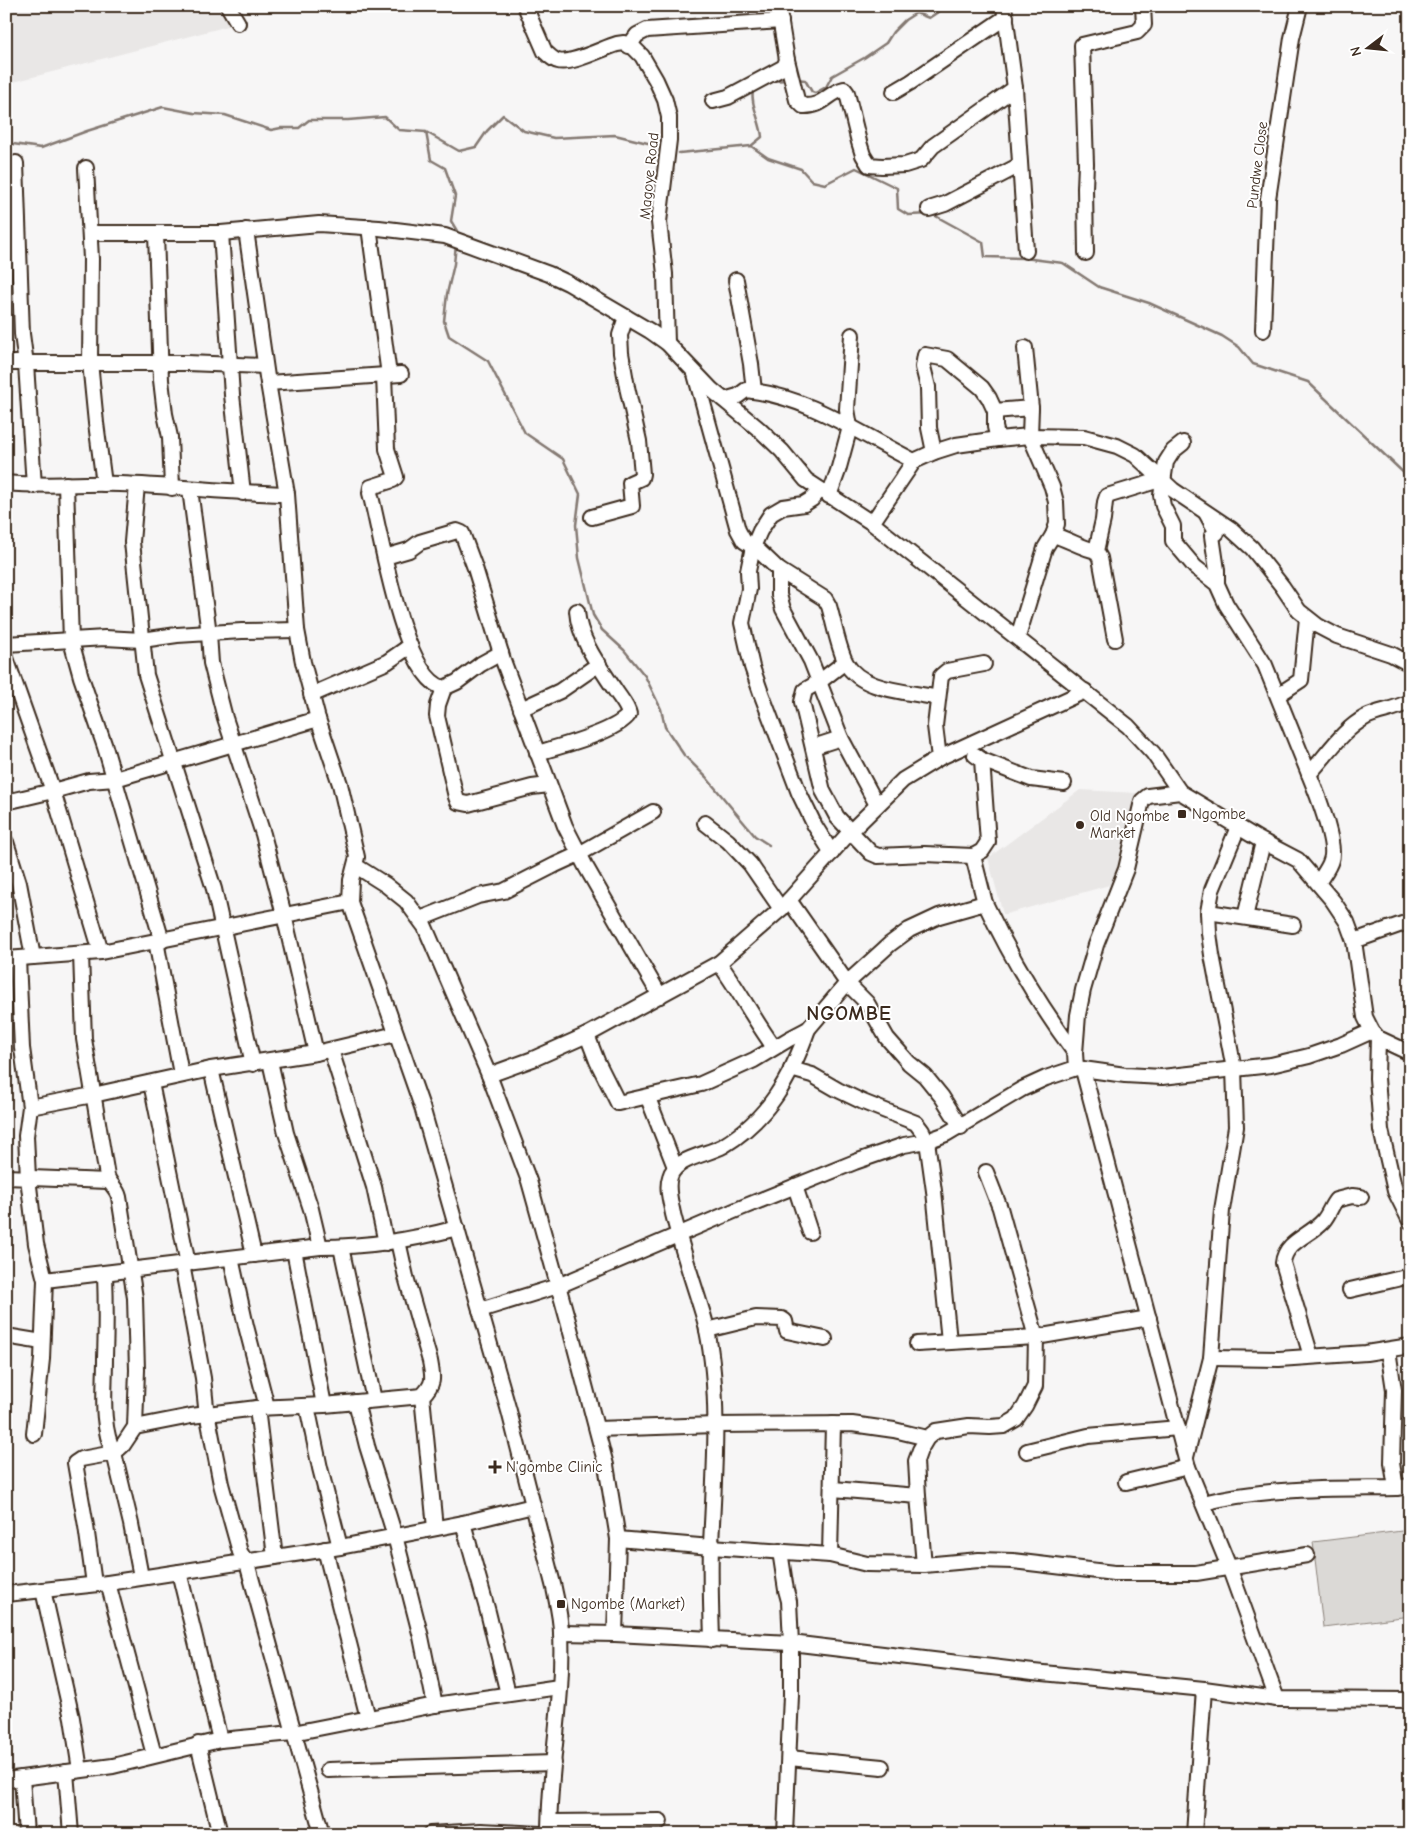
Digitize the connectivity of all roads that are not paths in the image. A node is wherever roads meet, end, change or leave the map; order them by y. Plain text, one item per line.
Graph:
1 (228, 6) edge
2 (525, 6) edge
3 (778, 6) edge
4 (1143, 6) edge
5 (1300, 6) edge
6 (1005, 12) edge
7 (781, 20) junction
8 (238, 23) dead end
9 (629, 46) junction
10 (787, 60) junction
11 (1015, 88) junction
12 (894, 92) dead end
13 (713, 101) dead end
14 (16, 163) dead end
15 (1020, 165) junction
16 (86, 168) dead end
17 (12, 195) edge
18 (929, 209) dead end
19 (369, 228) junction
20 (246, 230) junction
21 (90, 233) junction
22 (221, 233) junction
23 (156, 234) junction
24 (1026, 252) dead end
25 (1086, 253) dead end
26 (736, 280) dead end
27 (626, 317) junction
28 (1263, 330) dead end
29 (852, 335) dead end
30 (667, 343) junction
31 (1025, 348) dead end
32 (90, 362) junction
33 (6, 363) edge
34 (160, 363) junction
35 (26, 364) junction
36 (230, 364) junction
37 (265, 366) junction
38 (695, 373) junction
39 (391, 375) junction
40 (268, 383) junction
41 (754, 391) junction
42 (724, 400) junction
43 (1031, 408) junction
44 (995, 411) junction
45 (850, 427) junction
46 (1030, 436) junction
47 (998, 438) junction
48 (1183, 443) dead end
49 (934, 452) junction
50 (914, 461) junction
51 (1163, 479) junction
52 (6, 483) edge
53 (66, 484) junction
54 (104, 484) junction
55 (137, 485) junction
56 (34, 486) junction
57 (172, 488) junction
58 (190, 489) junction
59 (243, 493) junction
60 (824, 493) junction
61 (287, 494) junction
62 (1205, 510) junction
63 (592, 517) dead end
64 (872, 522) junction
65 (1054, 536) junction
66 (753, 547) junction
67 (1096, 550) junction
68 (385, 557) junction
69 (779, 570) junction
70 (1217, 584) junction
71 (577, 611) dead end
72 (1307, 618) junction
73 (297, 630) junction
74 (209, 634) junction
75 (1018, 637) junction
76 (1115, 639) dead end
77 (142, 640) junction
78 (71, 641) junction
79 (6, 644) edge
80 (410, 646) junction
81 (501, 653) junction
82 (6, 658) edge
83 (845, 662) junction
84 (599, 664) junction
85 (984, 664) dead end
86 (1410, 664) edge
87 (819, 682) junction
88 (444, 688) junction
89 (1085, 692) junction
90 (311, 695) junction
91 (1278, 695) junction
92 (938, 698) junction
93 (1410, 701) edge
94 (521, 709) junction
95 (318, 719) junction
96 (841, 738) junction
97 (233, 742) junction
98 (813, 747) junction
99 (964, 748) junction
100 (537, 753) junction
101 (939, 758) junction
102 (174, 760) junction
103 (982, 760) junction
104 (1309, 774) junction
105 (114, 779) junction
106 (1064, 783) dead end
107 (548, 785) junction
108 (53, 791) junction
109 (1180, 792) junction
110 (6, 802) edge
111 (877, 805) junction
112 (652, 812) dead end
113 (705, 823) dead end
114 (1238, 827) junction
115 (850, 832) junction
116 (6, 842) edge
117 (1263, 842) junction
118 (832, 853) junction
119 (579, 854) junction
120 (973, 856) junction
121 (356, 866) junction
122 (1318, 883) junction
123 (350, 902) junction
124 (985, 903) junction
125 (785, 905) junction
126 (1208, 912) junction
127 (284, 915) junction
128 (1245, 917) junction
129 (420, 919) junction
130 (1410, 923) edge
131 (1293, 926) dead end
132 (224, 928) junction
133 (159, 941) junction
134 (1354, 941) junction
135 (101, 952) junction
136 (81, 954) junction
137 (33, 957) junction
138 (12, 959) edge
139 (719, 962) junction
140 (847, 982) junction
141 (660, 996) junction
142 (808, 1029) junction
143 (396, 1034) junction
144 (1375, 1034) junction
145 (587, 1035) junction
146 (774, 1047) junction
147 (331, 1050) junction
148 (316, 1053) junction
149 (1075, 1053) junction
150 (1410, 1053) edge
151 (270, 1061) junction
152 (253, 1064) junction
153 (211, 1068) junction
154 (791, 1069) junction
155 (1079, 1069) junction
156 (1234, 1070) junction
157 (181, 1074) junction
158 (489, 1075) junction
159 (151, 1083) junction
160 (93, 1095) junction
161 (648, 1098) junction
162 (30, 1107) junction
163 (961, 1127) junction
164 (927, 1141) junction
165 (675, 1167) junction
166 (986, 1172) dead end
167 (6, 1177) edge
168 (28, 1178) junction
169 (108, 1181) junction
170 (795, 1186) junction
171 (1361, 1198) dead end
172 (1410, 1221) edge
173 (456, 1228) junction
174 (810, 1232) dead end
175 (679, 1235) junction
176 (392, 1242) junction
177 (320, 1247) junction
178 (341, 1247) junction
179 (294, 1250) junction
180 (254, 1255) junction
181 (231, 1258) junction
182 (185, 1264) junction
183 (132, 1271) junction
184 (105, 1274) junction
185 (1410, 1276) edge
186 (45, 1280) junction
187 (558, 1286) junction
188 (1350, 1290) dead end
189 (480, 1310) junction
190 (1149, 1318) junction
191 (707, 1330) junction
192 (6, 1336) edge
193 (1036, 1337) junction
194 (825, 1339) dead end
195 (949, 1341) junction
196 (42, 1342) junction
197 (917, 1344) dead end
198 (1410, 1346) edge
199 (1388, 1350) junction
200 (1311, 1356) junction
201 (1211, 1358) junction
202 (422, 1396) junction
203 (374, 1400) junction
204 (356, 1402) junction
205 (324, 1405) junction
206 (306, 1406) junction
207 (262, 1408) junction
208 (208, 1414) junction
209 (833, 1424) junction
210 (716, 1425) junction
211 (135, 1427) junction
212 (1178, 1428) junction
213 (597, 1429) junction
214 (34, 1434) dead end
215 (928, 1438) junction
216 (1027, 1451) dead end
217 (114, 1453) junction
218 (1187, 1462) junction
219 (1126, 1482) dead end
220 (1403, 1487) edge
221 (833, 1489) junction
222 (918, 1496) junction
223 (1203, 1503) junction
224 (533, 1506) junction
225 (462, 1523) junction
226 (435, 1528) junction
227 (395, 1536) junction
228 (618, 1539) junction
229 (340, 1547) junction
230 (711, 1547) junction
231 (325, 1549) junction
232 (780, 1551) junction
233 (830, 1555) junction
234 (1307, 1555) dead end
235 (275, 1557) junction
236 (247, 1563) junction
237 (924, 1565) junction
238 (1229, 1567) junction
239 (179, 1572) junction
240 (141, 1577) junction
241 (108, 1582) junction
242 (94, 1584) junction
243 (43, 1590) junction
244 (6, 1594) edge
245 (561, 1633) junction
246 (615, 1634) junction
247 (712, 1640) junction
248 (791, 1643) junction
249 (559, 1687) junction
250 (1204, 1689) junction
251 (508, 1694) junction
252 (1277, 1699) junction
253 (1410, 1700) edge
254 (435, 1705) junction
255 (368, 1718) junction
256 (294, 1733) junction
257 (220, 1740) junction
258 (198, 1744) junction
259 (154, 1755) junction
260 (788, 1758) junction
261 (554, 1763) junction
262 (882, 1766) dead end
263 (328, 1770) dead end
264 (73, 1771) junction
265 (11, 1777) edge
266 (660, 1821) dead end
267 (550, 1828) edge
268 (481, 1832) edge
269 (26, 1834) edge
270 (71, 1834) edge
271 (220, 1834) edge
272 (322, 1834) edge
273 (430, 1834) edge
274 (541, 1834) edge
275 (785, 1834) edge
276 (1194, 1834) edge

1 - 8 street
2 - 9 street
3 - 7 street
4 - 25 street
5 - 28 street, Pundwe Close
6 - 11 street
6 - 12 street
7 - 9 street
7 - 10 street
9 - 30 street, Magoye Road
10 - 11 street
10 - 13 street
11 - 15 street
14 - 17 street
15 - 18 street
15 - 24 street
16 - 21 street
17 - 35 street
19 - 20 street
19 - 27 street
19 - 39 street
20 - 22 street
20 - 37 street
21 - 23 street
21 - 32 street
22 - 23 street
22 - 36 street
23 - 34 street
26 - 41 street
27 - 30 street
27 - 63 street
29 - 45 street
30 - 38 street
31 - 43 street
32 - 34 street
32 - 35 street
32 - 54 street
33 - 35 street
34 - 36 street
34 - 57 street
35 - 56 street
36 - 37 street
36 - 59 street
37 - 40 street
38 - 42 street
38 - 66 street
39 - 40 street
39 - 68 street
40 - 61 street
41 - 42 street
41 - 45 street
42 - 60 street
43 - 44 street
43 - 46 street
44 - 47 street
44 - 49 street
45 - 50 street
45 - 60 street
46 - 47 street
46 - 51 street
46 - 65 street
47 - 49 street
48 - 51 street
49 - 50 street
50 - 64 street
51 - 62 street
51 - 67 street
51 - 70 street
52 - 56 street
53 - 54 street
53 - 56 street
53 - 78 street
54 - 55 street
55 - 57 street
55 - 77 street
57 - 58 street
58 - 59 street
58 - 74 street
59 - 61 street
60 - 64 street
60 - 66 street
61 - 73 street
62 - 70 street
62 - 72 street
64 - 75 street
65 - 67 street
65 - 75 street
66 - 69 street
66 - 118 street
67 - 76 street
68 - 80 street
68 - 81 street
69 - 83 street
69 - 87 street
70 - 91 street
71 - 84 street
72 - 86 street
72 - 91 street
73 - 74 street
73 - 90 street
74 - 77 street
74 - 97 street
75 - 89 street
77 - 78 street
77 - 102 street
78 - 79 street
78 - 105 street
80 - 88 street
80 - 90 street
81 - 88 street
81 - 94 street
82 - 108 street
83 - 87 street
83 - 92 street
84 - 94 street
84 - 100 street
85 - 92 street
87 - 96 street
87 - 98 street
88 - 107 street
89 - 99 street
89 - 109 street
90 - 95 street
91 - 104 street
92 - 101 street
93 - 104 street
94 - 100 street
95 - 97 street
95 - 121 street
96 - 98 street
96 - 111 street
97 - 102 street
97 - 127 street
98 - 115 street
99 - 101 street
99 - 103 street
100 - 107 street
101 - 111 street
102 - 105 street
102 - 132 street
103 - 106 street
103 - 120 street
104 - 122 street
105 - 108 street
105 - 133 street
107 - 119 street
108 - 110 street
108 - 135 street
109 - 114 street
109 - 149 street
111 - 115 street
112 - 119 street
113 - 125 street
114 - 117 street
114 - 126 street
115 - 118 street
115 - 120 street
116 - 137 street
117 - 122 street
117 - 128 street
118 - 125 street
119 - 129 street
119 - 141 street
120 - 124 street
121 - 123 street
121 - 129 street
122 - 134 street
123 - 127 street
123 - 143 street
124 - 140 street
124 - 149 street
125 - 139 street
125 - 140 street
126 - 128 street
126 - 156 street
127 - 132 street
127 - 148 street
128 - 131 street
129 - 158 street
130 - 134 street
132 - 133 street
132 - 152 street
133 - 135 street
133 - 157 street
134 - 144 street
135 - 136 street
136 - 137 street
136 - 160 street
137 - 138 street
138 - 162 street
139 - 141 street
139 - 146 street
140 - 142 street
140 - 163 street
141 - 145 street
142 - 146 street
142 - 154 street
143 - 147 street
143 - 173 street
144 - 150 street
144 - 156 street
144 - 172 street
145 - 158 street
145 - 161 street
146 - 161 street
147 - 148 street
147 - 176 street
148 - 151 street
149 - 155 street
151 - 152 street
151 - 177 street
152 - 153 street
153 - 157 street
153 - 180 street
154 - 164 street
154 - 165 street
155 - 156 street
155 - 163 street
155 - 190 street
156 - 201 street
157 - 159 street
158 - 187 street
159 - 160 street
159 - 182 street
160 - 162 street
160 - 169 street
161 - 165 street
162 - 168 street
163 - 164 street
164 - 170 street
164 - 195 street
165 - 175 street
166 - 193 street
167 - 168 street
168 - 169 street
168 - 186 street
169 - 183 street
170 - 174 street
170 - 175 street
171 - 200 street
173 - 176 street
173 - 189 street
175 - 187 street
175 - 191 street
176 - 178 street
176 - 202 street
177 - 178 street
177 - 179 street
178 - 203 street
179 - 180 street
179 - 205 street
180 - 181 street
181 - 182 street
181 - 207 street
182 - 183 street
182 - 208 street
183 - 184 street
183 - 211 street
184 - 186 street
184 - 217 street
185 - 188 street
186 - 196 street
187 - 189 street
187 - 213 street
189 - 224 street
190 - 193 street
190 - 212 street
191 - 194 street
191 - 210 street
192 - 196 street
193 - 195 street
193 - 215 street
195 - 197 street
196 - 214 street
198 - 199 street
199 - 200 street
199 - 220 street
200 - 201 street
201 - 218 street
202 - 203 street
202 - 226 street
203 - 204 street
204 - 205 street
204 - 227 street
205 - 206 street
206 - 207 street
206 - 229 street
207 - 208 street
207 - 235 street
208 - 211 street
208 - 236 street
209 - 210 street
209 - 215 street
209 - 221 street
210 - 213 street
210 - 230 street
211 - 217 street
212 - 216 street
212 - 218 street
213 - 228 street
215 - 222 street
217 - 240 street
217 - 242 street
218 - 219 street
218 - 223 street
220 - 223 street
221 - 222 street
221 - 233 street
222 - 237 street
223 - 238 street
224 - 225 street
224 - 245 street
225 - 226 street
225 - 251 street
226 - 227 street
227 - 229 street
227 - 254 street
228 - 230 street
228 - 246 street
229 - 231 street
230 - 232 street
230 - 247 street
231 - 235 street
231 - 255 street
232 - 233 street
232 - 248 street
233 - 237 street
234 - 238 street
235 - 236 street
236 - 239 street
236 - 256 street
237 - 238 street
238 - 252 street
239 - 240 street
239 - 257 street
240 - 241 street
241 - 242 street
241 - 259 street
242 - 243 street
243 - 244 street
243 - 264 street
245 - 246 street
245 - 249 street
246 - 247 street
247 - 248 street
248 - 250 street
248 - 260 street
249 - 251 street
249 - 261 street
250 - 252 street
250 - 276 street
251 - 254 street
252 - 253 street
254 - 255 street
255 - 256 street
256 - 257 street
256 - 272 street
257 - 258 street
258 - 259 street
258 - 271 street
259 - 264 street
260 - 262 street
260 - 275 street
261 - 263 street
261 - 267 street
264 - 265 street
264 - 270 street
265 - 269 street
266 - 267 street
268 - 273 street
268 - 274 street

